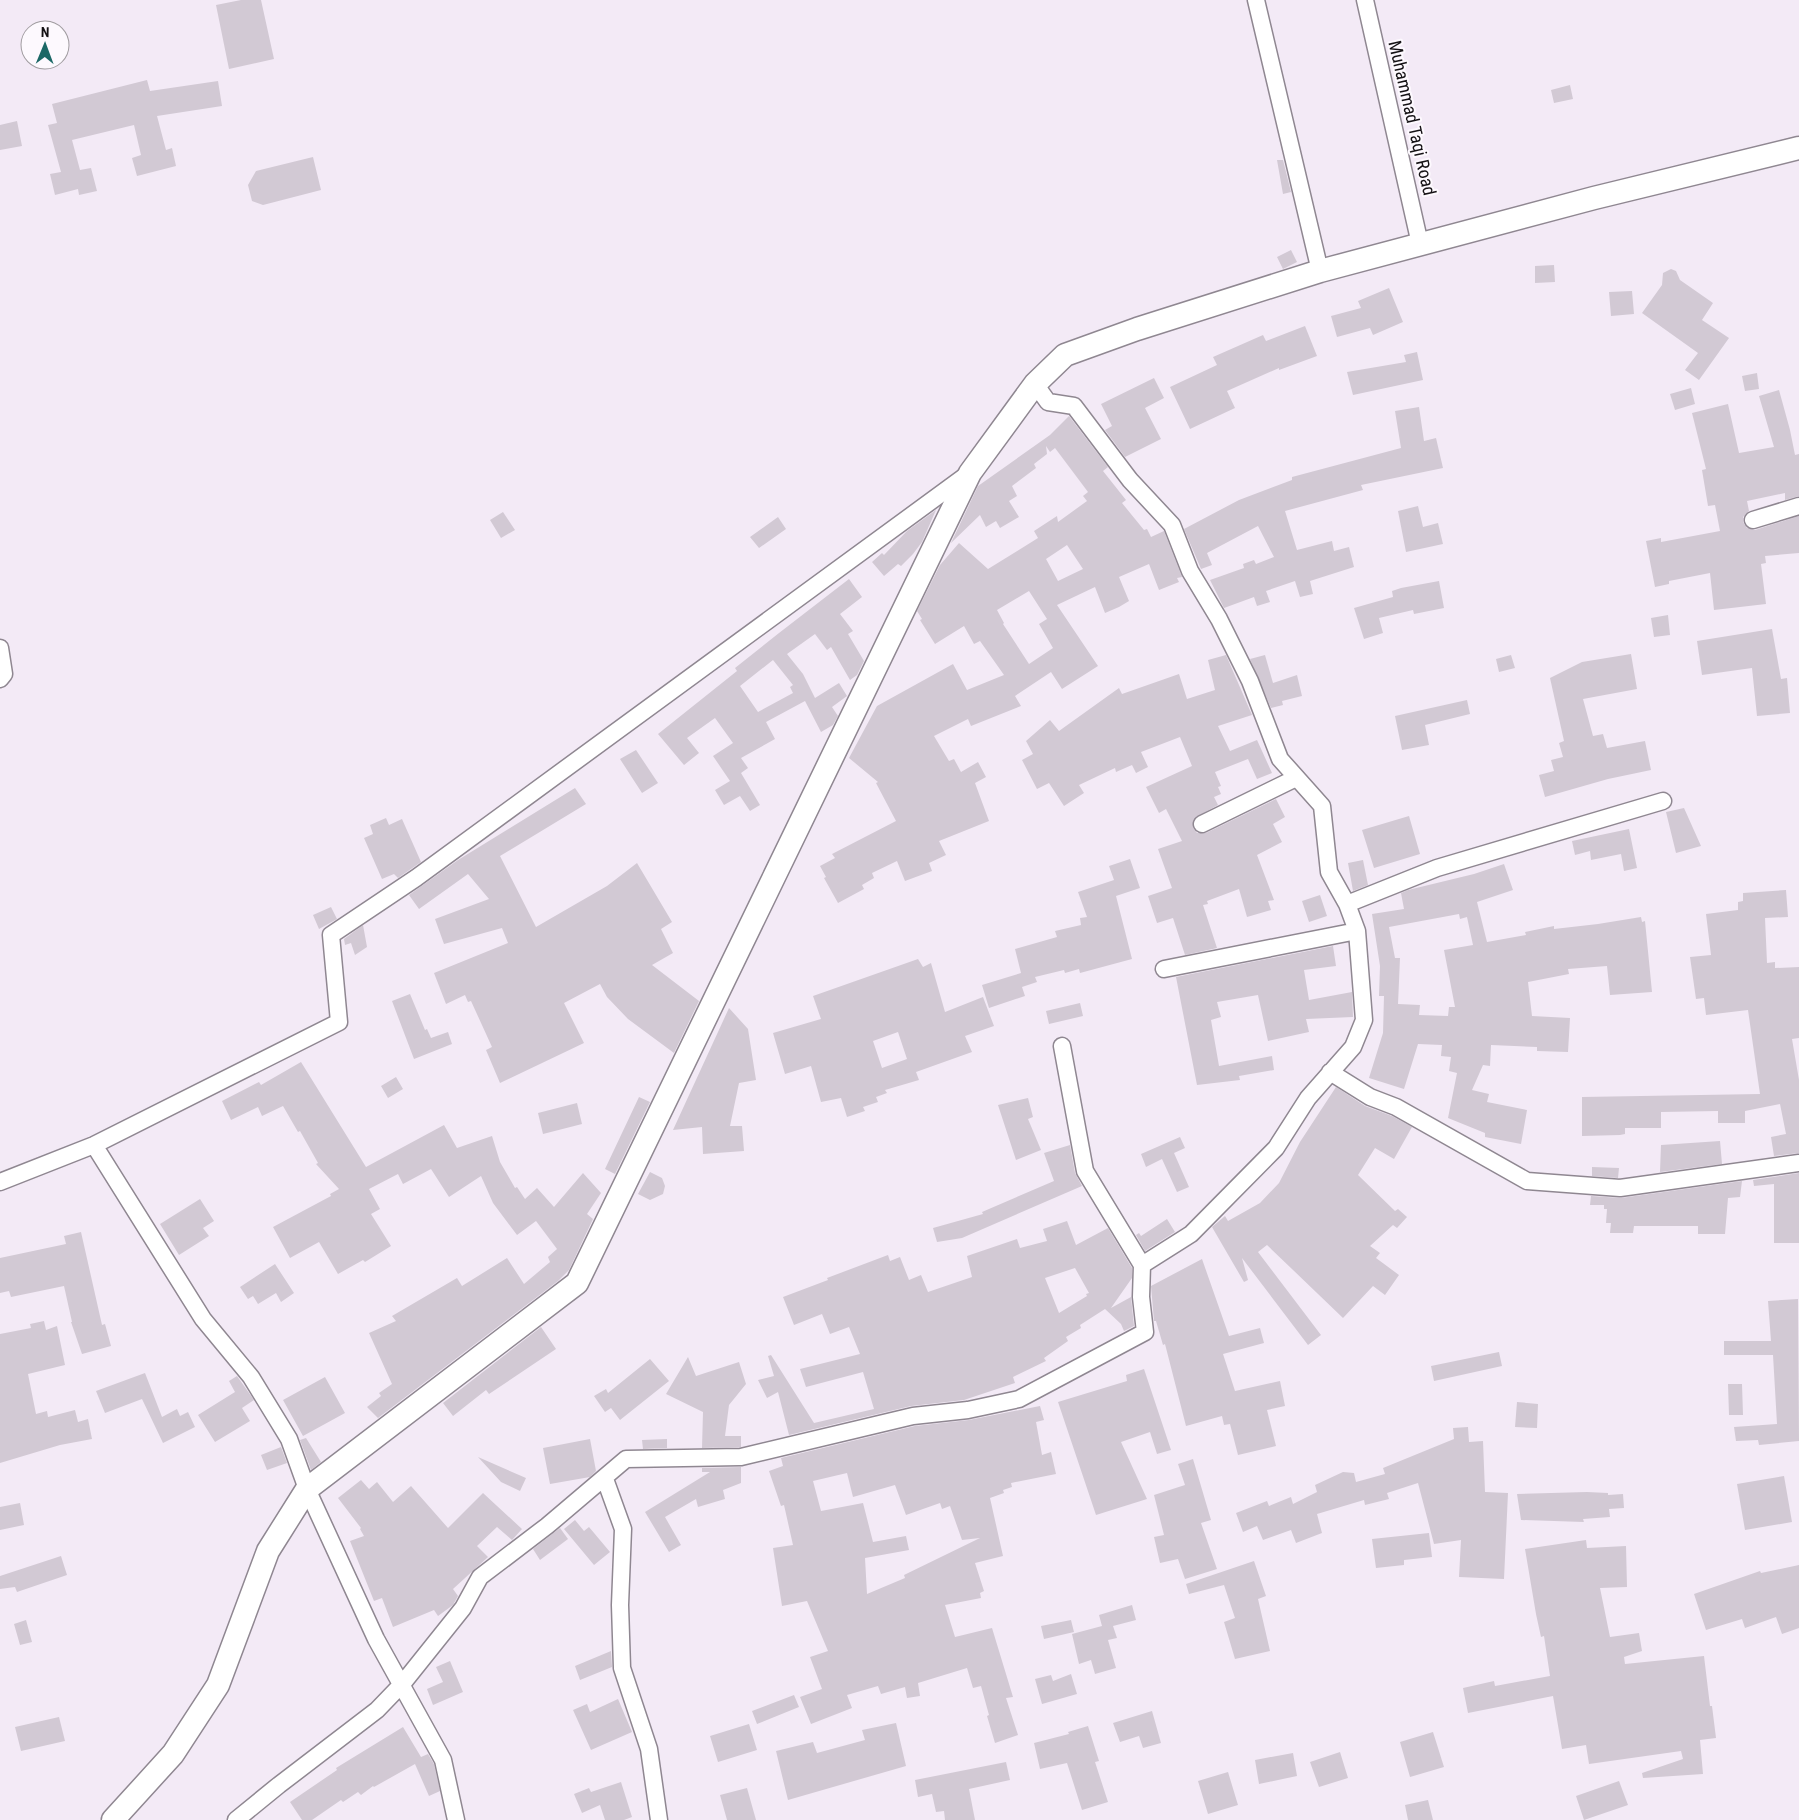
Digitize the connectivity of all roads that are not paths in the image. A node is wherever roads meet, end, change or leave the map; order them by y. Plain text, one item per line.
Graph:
1 (1256, 0) edge
2 (1365, 0) edge
3 (1799, 148) edge
4 (1420, 244) junction
5 (1320, 271) junction
6 (1035, 384) junction
7 (970, 473) junction
8 (1799, 506) edge
9 (1753, 520) dead end
10 (0, 648) edge
11 (0, 679) edge
12 (1296, 778) junction
13 (1663, 801) dead end
14 (1202, 824) dead end
15 (1347, 904) junction
16 (1357, 931) junction
17 (1164, 969) dead end
18 (1062, 1046) dead end
19 (1330, 1072) junction
20 (94, 1145) junction
21 (1799, 1163) edge
22 (0, 1182) edge
23 (1142, 1265) junction
24 (605, 1478) junction
25 (307, 1489) junction
26 (403, 1683) junction
27 (113, 1820) edge
28 (236, 1820) edge
29 (456, 1820) edge
30 (659, 1820) edge

1 - 5 street
2 - 4 street, Muhammad Taqi Road
3 - 4 street
4 - 5 street
5 - 6 street
6 - 7 street
6 - 12 street
7 - 20 street
7 - 25 street
8 - 9 street
10 - 11 street
12 - 14 street
12 - 15 street
13 - 15 street
15 - 16 street
16 - 17 street
16 - 19 street
18 - 23 street
19 - 21 street
19 - 23 street
20 - 22 street
20 - 25 street
23 - 24 street
24 - 26 street
24 - 30 street
25 - 26 street
25 - 27 street
26 - 28 street
26 - 29 street

